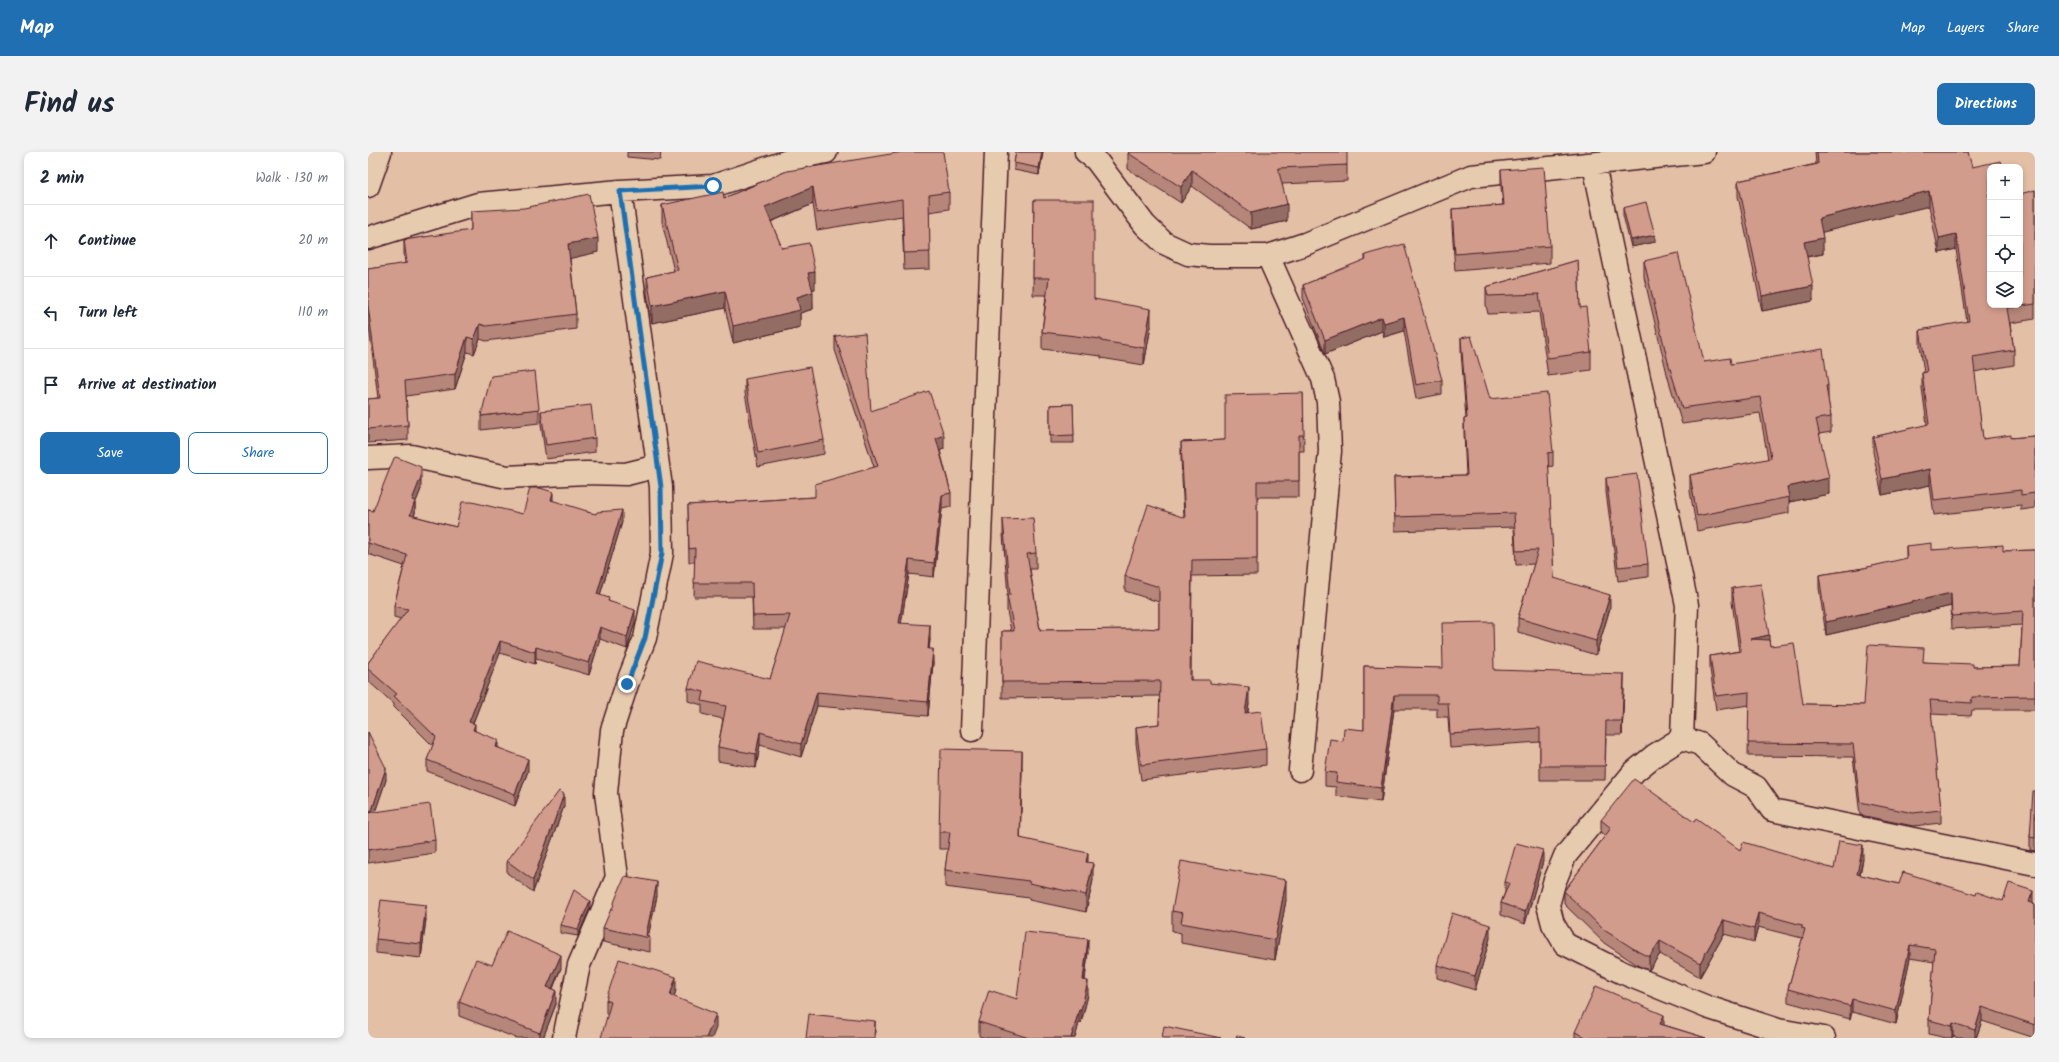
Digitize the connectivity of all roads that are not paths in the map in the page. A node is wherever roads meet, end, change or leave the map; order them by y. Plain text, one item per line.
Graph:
1 (380, 152) edge
2 (826, 152) edge
3 (996, 152) edge
4 (1704, 152) edge
5 (801, 154) edge
6 (1095, 155) edge
7 (1594, 165) junction
8 (368, 186) edge
9 (620, 191) junction
10 (368, 238) edge
11 (1268, 256) junction
12 (368, 458) edge
13 (658, 466) junction
14 (972, 730) dead end
15 (1682, 738) junction
16 (1300, 770) dead end
17 (2035, 864) edge
18 (564, 1038) edge
19 (1824, 1038) edge

1 - 8 street
2 - 5 street
3 - 14 street
4 - 7 street
5 - 9 street
6 - 11 street
7 - 11 street
7 - 15 street
9 - 10 street
9 - 13 street
11 - 16 street
12 - 13 street
13 - 18 street
15 - 17 street
15 - 19 street

